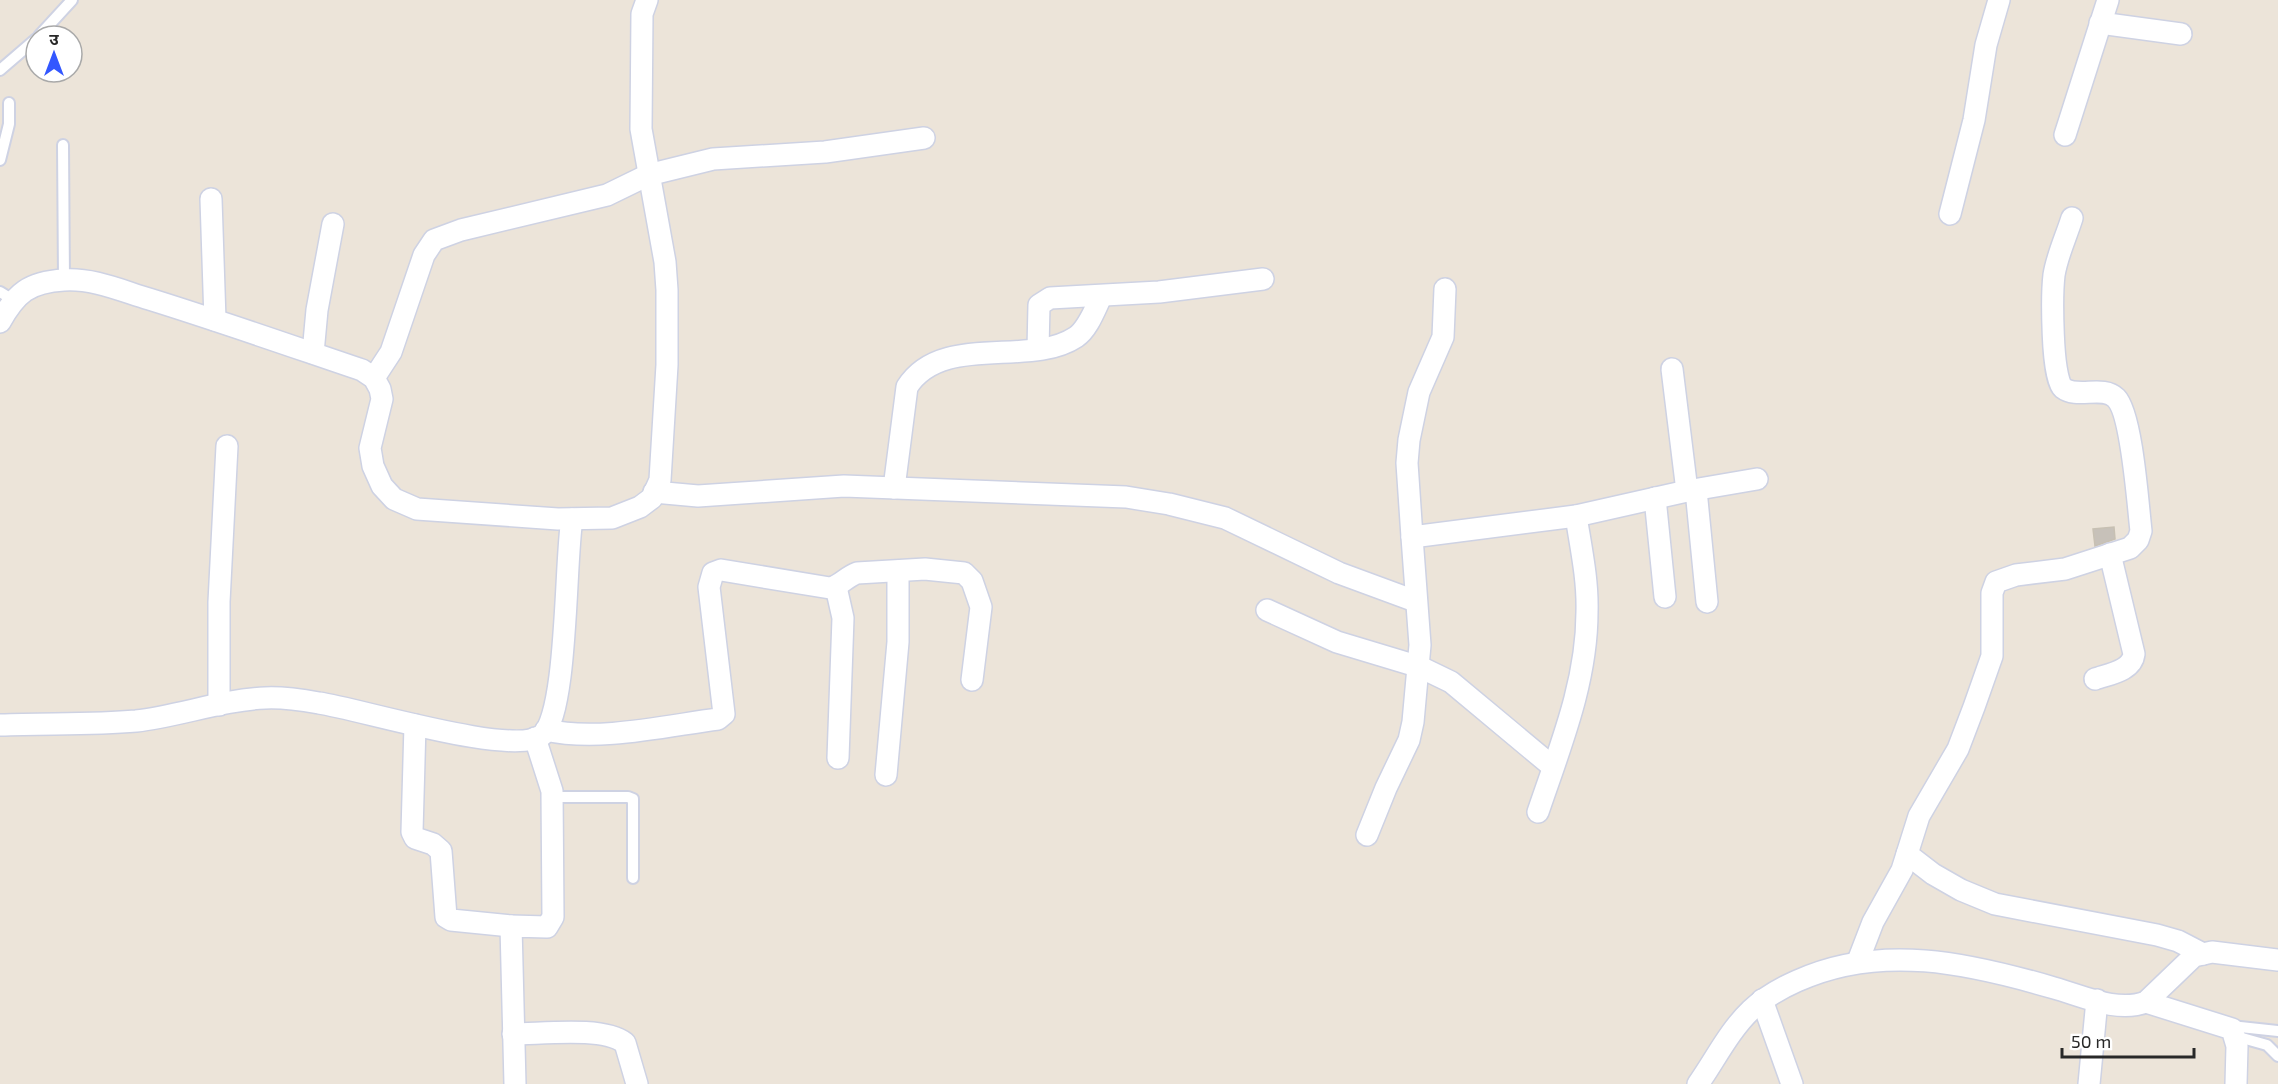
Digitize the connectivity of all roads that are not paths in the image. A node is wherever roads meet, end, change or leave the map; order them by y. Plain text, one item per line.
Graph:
1 (647, 0) edge
2 (2000, 0) edge
3 (2108, 0) edge
4 (68, 1) edge
5 (2100, 23) junction
6 (48, 24) edge
7 (2181, 34) dead end
8 (24, 49) edge
9 (0, 70) edge
10 (9, 103) dead end
11 (2065, 135) dead end
12 (924, 138) dead end
13 (63, 145) dead end
14 (0, 160) edge
15 (648, 175) junction
16 (211, 199) dead end
17 (1950, 214) dead end
18 (2072, 219) dead end
19 (333, 224) dead end
20 (1263, 279) dead end
21 (64, 280) junction
22 (1445, 289) dead end
23 (6, 296) edge
24 (1101, 297) junction
25 (215, 320) junction
26 (0, 322) edge
27 (1038, 349) junction
28 (313, 353) junction
29 (1672, 369) dead end
30 (374, 378) junction
31 (227, 446) dead end
32 (1757, 479) dead end
33 (894, 488) junction
34 (1692, 490) junction
35 (654, 492) junction
36 (1655, 498) junction
37 (1575, 516) junction
38 (570, 533) junction
39 (1412, 537) junction
40 (2110, 554) junction
41 (898, 571) junction
42 (836, 587) junction
43 (1665, 597) dead end
44 (1416, 601) junction
45 (1707, 602) dead end
46 (1267, 610) dead end
47 (1420, 667) junction
48 (2095, 679) dead end
49 (972, 681) dead end
50 (219, 705) junction
51 (0, 725) edge
52 (415, 725) junction
53 (540, 734) junction
54 (838, 758) dead end
55 (1553, 767) junction
56 (886, 775) dead end
57 (552, 797) junction
58 (1538, 812) dead end
59 (1367, 835) dead end
60 (1907, 854) junction
61 (633, 878) dead end
62 (511, 926) junction
63 (2202, 954) junction
64 (2278, 960) edge
65 (1858, 961) junction
66 (1762, 1000) junction
67 (2097, 1000) junction
68 (2146, 1002) junction
69 (2230, 1031) junction
70 (2278, 1031) edge
71 (513, 1034) junction
72 (2278, 1056) edge
73 (514, 1084) edge
74 (637, 1084) edge
75 (1698, 1084) edge
76 (1792, 1084) edge
77 (2089, 1084) edge
78 (2236, 1084) edge

1 - 15 street
2 - 17 street
3 - 5 street
4 - 6 lane
5 - 7 street
5 - 11 street
8 - 9 lane
10 - 14 lane
12 - 15 street
13 - 21 lane
15 - 30 street
15 - 35 street
16 - 25 street
18 - 40 street
19 - 28 street
20 - 24 street
21 - 23 street
21 - 25 street
22 - 39 street
23 - 26 street
24 - 27 street
24 - 27 street
25 - 28 street
27 - 33 street
28 - 30 street
29 - 34 street
30 - 38 street
31 - 50 street
32 - 34 street
33 - 35 street
33 - 44 street
34 - 36 street
34 - 45 street
35 - 38 street
36 - 37 street
36 - 43 street
37 - 39 street
37 - 55 street
38 - 53 street
39 - 44 street
40 - 48 street
40 - 60 street
41 - 42 street
41 - 49 street
41 - 56 street
42 - 53 street
42 - 54 street
44 - 47 street
46 - 47 street
47 - 55 street
47 - 59 street
50 - 51 street
50 - 52 street
52 - 53 street
52 - 62 street
53 - 57 street
55 - 58 street
57 - 61 lane
57 - 62 street
60 - 63 street
60 - 65 street
62 - 71 street
63 - 64 street
63 - 68 street
65 - 66 street
65 - 67 street
66 - 75 street
66 - 76 street
67 - 68 street
67 - 77 street
68 - 69 street
69 - 70 lane
69 - 72 lane
69 - 78 street
71 - 73 street
71 - 74 street

